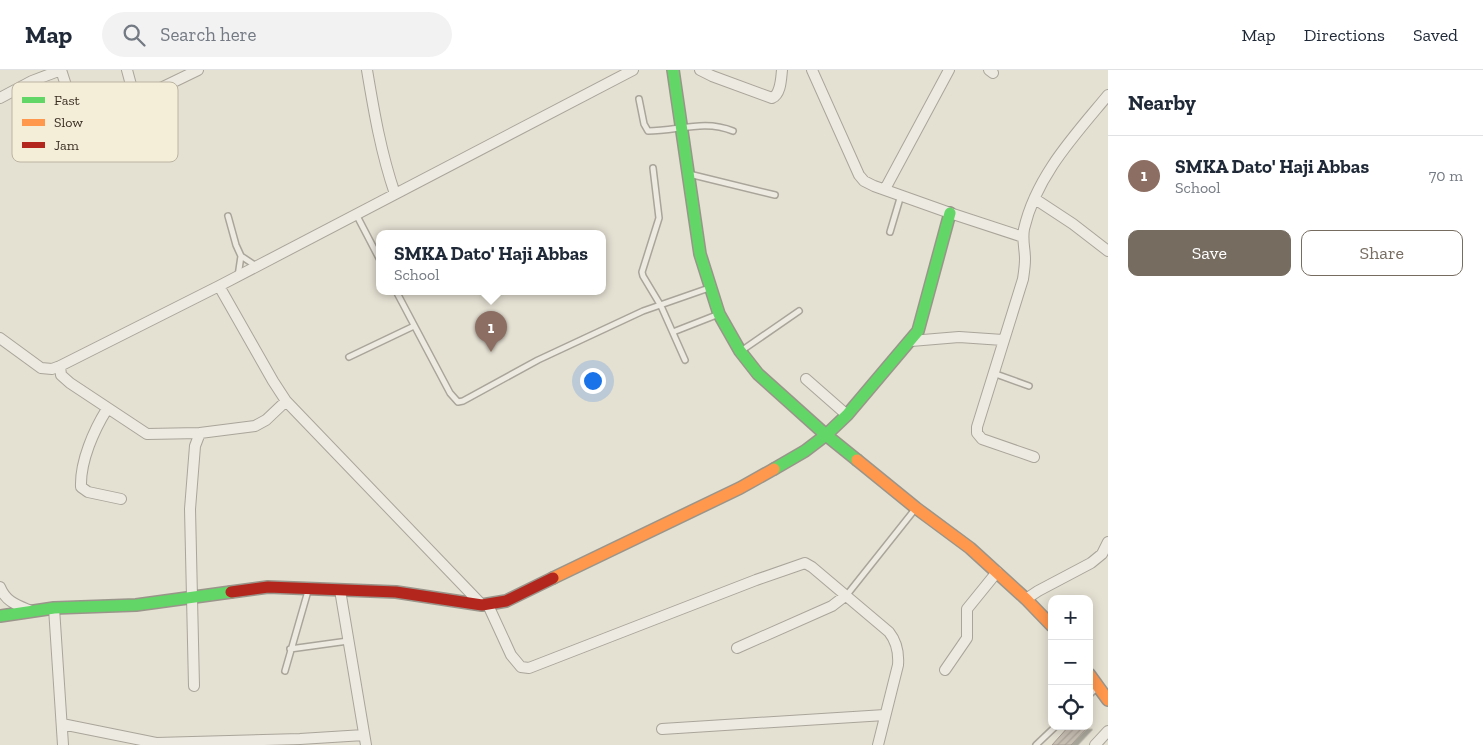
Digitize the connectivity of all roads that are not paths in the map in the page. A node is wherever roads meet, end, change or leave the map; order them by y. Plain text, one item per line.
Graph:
1 (61, 70) edge
2 (198, 70) edge
3 (367, 70) edge
4 (673, 70) edge
5 (700, 70) edge
6 (782, 70) edge
7 (812, 70) edge
8 (949, 70) edge
9 (626, 72) edge
10 (30, 82) edge
11 (66, 82) edge
12 (174, 82) edge
13 (12, 92) edge
14 (1108, 95) edge
15 (0, 98) edge
16 (639, 100) dead end
17 (682, 126) junction
18 (733, 131) dead end
19 (653, 168) dead end
20 (688, 174) junction
21 (885, 189) junction
22 (395, 194) junction
23 (775, 195) dead end
24 (901, 195) junction
25 (1035, 199) junction
26 (356, 214) junction
27 (950, 214) junction
28 (228, 216) dead end
29 (890, 232) dead end
30 (1023, 236) junction
31 (1108, 251) edge
32 (376, 252) edge
33 (241, 256) junction
34 (257, 266) junction
35 (238, 276) junction
36 (219, 286) junction
37 (710, 288) junction
38 (398, 295) edge
39 (661, 306) junction
40 (799, 311) dead end
41 (719, 314) junction
42 (414, 326) junction
43 (674, 332) junction
44 (0, 338) edge
45 (1003, 340) junction
46 (911, 341) junction
47 (740, 351) junction
48 (349, 357) dead end
49 (684, 360) dead end
50 (60, 366) junction
51 (993, 373) junction
52 (806, 379) dead end
53 (1028, 386) dead end
54 (286, 401) junction
55 (107, 409) junction
56 (847, 415) junction
57 (200, 433) junction
58 (826, 435) junction
59 (1034, 458) dead end
60 (121, 499) dead end
61 (916, 508) junction
62 (1107, 545) edge
63 (997, 572) junction
64 (0, 587) edge
65 (308, 588) junction
66 (340, 590) junction
67 (845, 596) junction
68 (192, 597) junction
69 (1026, 599) junction
70 (485, 605) junction
71 (54, 608) junction
72 (31, 611) junction
73 (0, 616) edge
74 (1048, 622) edge
75 (348, 641) junction
76 (738, 648) dead end
77 (290, 649) junction
78 (945, 670) dead end
79 (285, 671) dead end
80 (1093, 679) edge
81 (194, 686) dead end
82 (1099, 686) junction
83 (1093, 691) edge
84 (1108, 700) edge
85 (885, 715) junction
86 (62, 724) junction
87 (662, 729) dead end
88 (1052, 730) edge
89 (1108, 732) edge
90 (365, 740) edge
91 (148, 743) edge
92 (231, 743) edge
93 (63, 745) edge
94 (878, 745) edge
95 (1036, 745) edge
96 (1095, 745) edge

1 - 10 street
1 - 11 street
2 - 12 street
3 - 22 street
4 - 17 street
5 - 6 street
7 - 21 street
8 - 21 street
9 - 22 street
13 - 15 street
14 - 25 street
16 - 17 lane
17 - 18 lane
17 - 20 street
19 - 39 lane
20 - 23 lane
20 - 37 street
21 - 24 street
22 - 26 street
24 - 27 street
24 - 29 lane
25 - 30 street
25 - 31 street
26 - 32 lane
26 - 34 street
27 - 30 street
27 - 46 street
28 - 33 lane
30 - 45 street
33 - 34 lane
33 - 35 lane
34 - 35 street
35 - 36 street
36 - 50 street
36 - 54 street
37 - 39 lane
37 - 41 street
38 - 42 lane
39 - 42 lane
39 - 43 lane
40 - 47 lane
41 - 43 lane
41 - 47 street
42 - 48 lane
43 - 49 lane
44 - 50 street
45 - 46 street
45 - 51 street
46 - 56 street
47 - 58 street
50 - 55 street
51 - 53 lane
51 - 59 street
52 - 56 street
54 - 57 street
54 - 70 street
55 - 57 street
55 - 60 street
56 - 58 street
57 - 68 street
58 - 61 street
58 - 70 street
61 - 63 street
61 - 67 lane
62 - 69 street
63 - 69 street
63 - 78 street
64 - 72 street
65 - 66 street
65 - 68 street
65 - 77 lane
66 - 70 street
66 - 75 street
67 - 70 street
67 - 76 street
67 - 85 street
68 - 71 street
68 - 81 street
69 - 74 street
71 - 72 street
71 - 86 street
72 - 73 street
75 - 77 lane
75 - 90 street
77 - 79 lane
80 - 82 street
82 - 83 lane
82 - 84 street
85 - 87 street
85 - 94 street
86 - 91 street
86 - 93 street
88 - 95 lane
89 - 96 street
90 - 92 street
91 - 92 street

